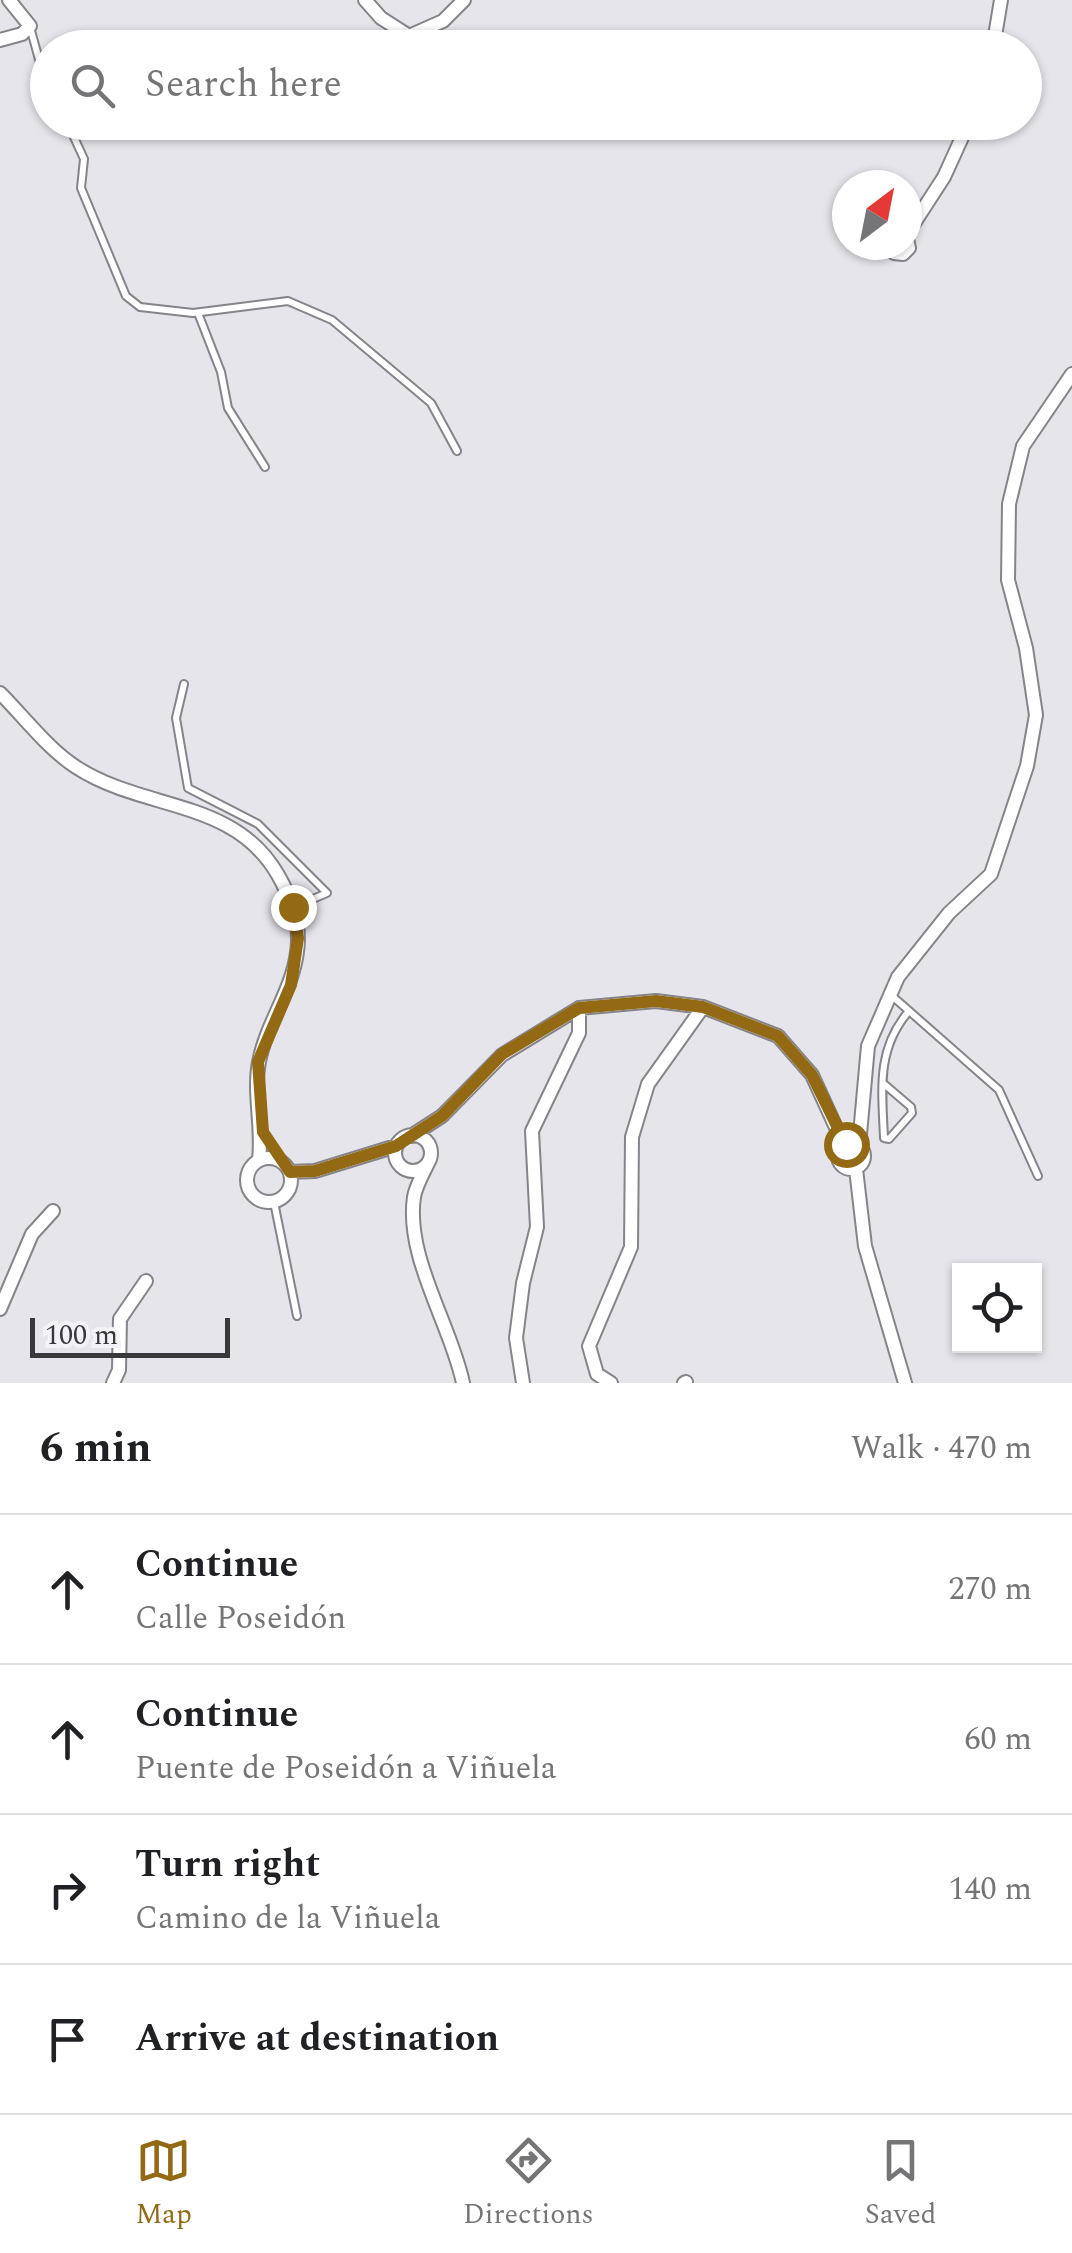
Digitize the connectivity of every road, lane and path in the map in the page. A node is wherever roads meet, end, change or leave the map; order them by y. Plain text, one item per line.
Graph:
1 (9, 0) edge
2 (364, 0) edge
3 (464, 0) edge
4 (1000, 0) edge
5 (30, 26) junction
6 (31, 30) edge
7 (400, 30) edge
8 (423, 30) edge
9 (996, 30) edge
10 (0, 40) edge
11 (75, 140) edge
12 (961, 140) edge
13 (922, 213) edge
14 (198, 313) junction
15 (1072, 374) edge
16 (457, 452) dead end
17 (265, 467) dead end
18 (184, 684) dead end
19 (0, 693) edge
20 (293, 907) junction
21 (890, 994) junction
22 (703, 1007) junction
23 (579, 1008) junction
24 (909, 1011) junction
25 (884, 1084) junction
26 (442, 1116) junction
27 (263, 1132) junction
28 (411, 1136) junction
29 (844, 1145) junction
30 (859, 1145) junction
31 (396, 1146) junction
32 (377, 1154) junction
33 (430, 1158) junction
34 (277, 1159) junction
35 (259, 1160) junction
36 (399, 1164) junction
37 (856, 1169) junction
38 (1038, 1176) dead end
39 (291, 1178) junction
40 (414, 1193) junction
41 (274, 1202) junction
42 (53, 1211) dead end
43 (146, 1281) dead end
44 (0, 1309) edge
45 (297, 1316) dead end
46 (113, 1383) edge
47 (462, 1383) edge
48 (523, 1383) edge
49 (611, 1383) edge
50 (904, 1383) edge

1 - 5 street
2 - 7 street
3 - 8 street
4 - 9 street
5 - 6 lane
5 - 10 street
11 - 14 lane
12 - 13 street
14 - 16 lane
14 - 17 lane
15 - 21 street
18 - 20 lane
19 - 20 street
20 - 27 street
21 - 24 lane
21 - 30 street
22 - 23 street
22 - 29 street
22 - 49 street
23 - 26 street
23 - 48 street
24 - 25 lane
24 - 38 lane
25 - 25 lane
26 - 28 street
26 - 33 street
27 - 34 street
27 - 35 street
28 - 31 street
28 - 33 street
29 - 30 street
29 - 37 street
30 - 37 street
31 - 32 street
31 - 36 street
32 - 36 street
32 - 39 street
33 - 36 street
33 - 40 street
34 - 35 street
34 - 39 street
35 - 41 street
36 - 40 street
37 - 50 street
39 - 41 street
40 - 47 street
41 - 45 lane
42 - 44 street
43 - 46 street

